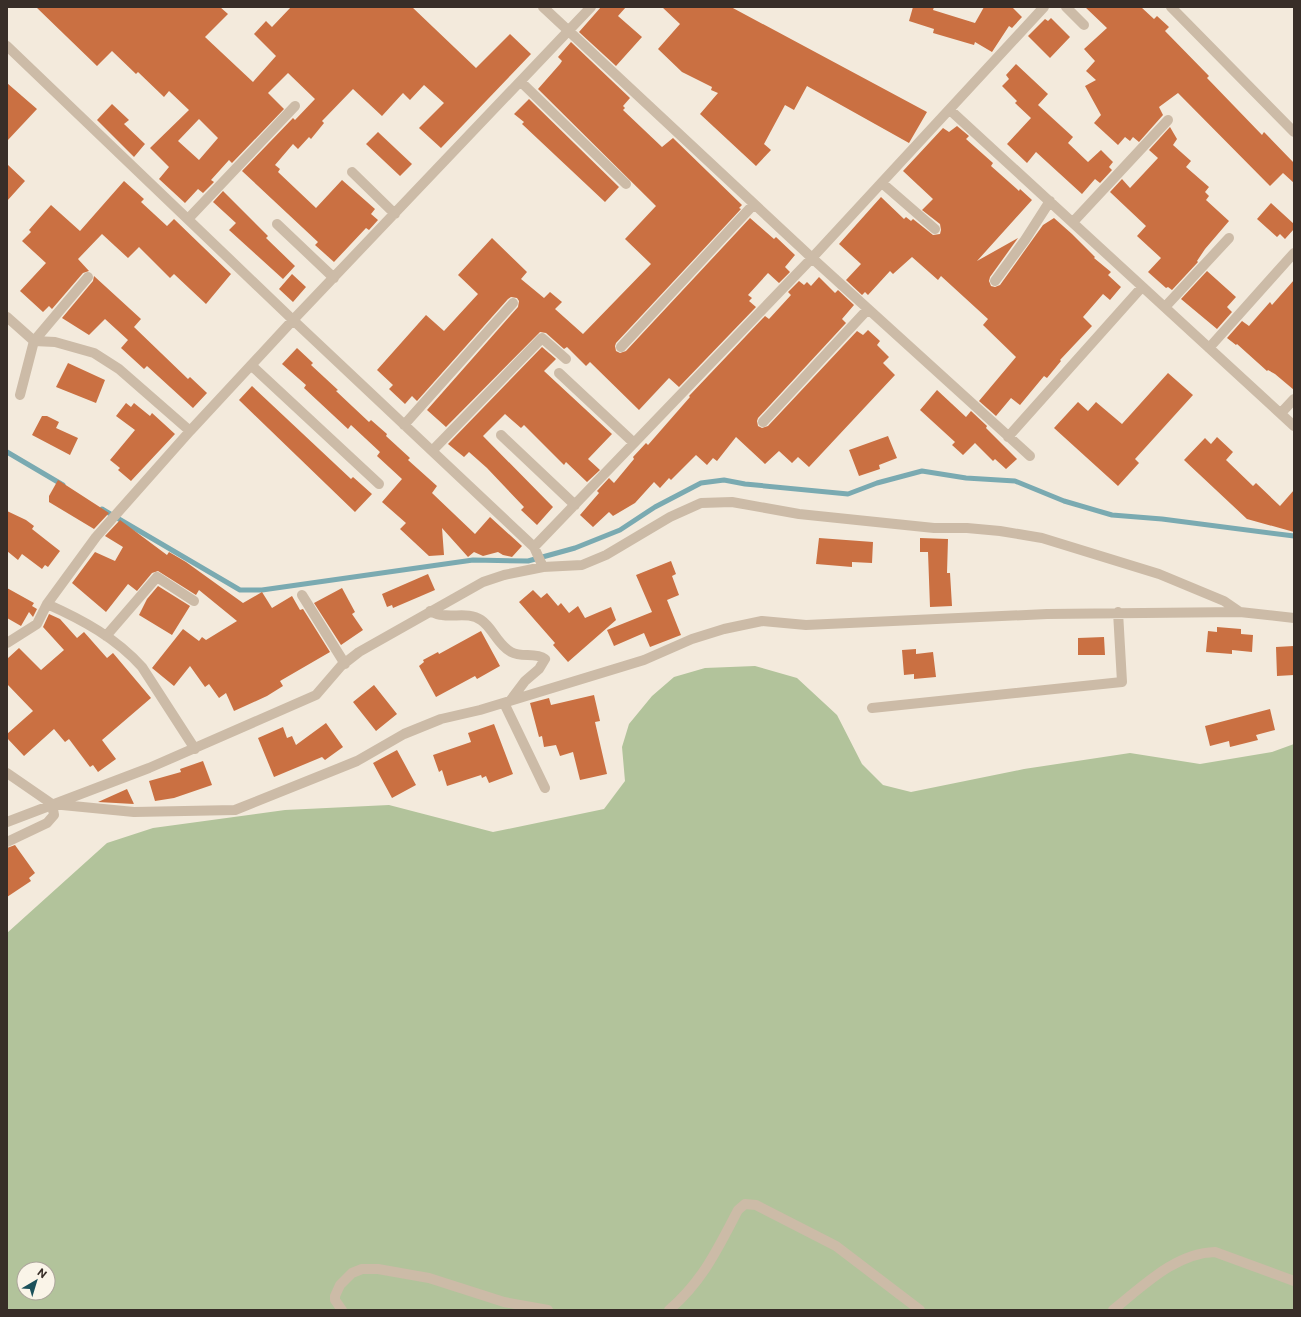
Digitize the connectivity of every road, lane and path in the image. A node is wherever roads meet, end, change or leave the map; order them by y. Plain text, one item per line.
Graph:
1 (543, 7) edge
2 (591, 7) edge
3 (1044, 7) edge
4 (1066, 7) edge
5 (1171, 7) edge
6 (1084, 25) dead end
7 (568, 31) junction
8 (7, 46) edge
9 (521, 82) junction
10 (295, 106) dead end
11 (950, 110) junction
12 (1168, 120) dead end
13 (1294, 132) edge
14 (352, 172) dead end
15 (626, 184) dead end
16 (882, 184) junction
17 (1050, 202) junction
18 (754, 204) junction
19 (395, 214) junction
20 (188, 219) junction
21 (1073, 222) junction
22 (277, 224) dead end
23 (935, 229) dead end
24 (1229, 238) dead end
25 (1294, 253) edge
26 (812, 258) junction
27 (88, 277) dead end
28 (334, 278) junction
29 (995, 281) dead end
30 (1142, 287) junction
31 (513, 303) dead end
32 (1165, 307) junction
33 (868, 309) junction
34 (7, 316) edge
35 (293, 320) junction
36 (34, 341) junction
37 (621, 347) dead end
38 (1209, 348) junction
39 (566, 359) dead end
40 (252, 366) junction
41 (559, 373) dead end
42 (20, 395) dead end
43 (1294, 399) edge
44 (1281, 413) junction
45 (763, 422) dead end
46 (404, 425) junction
47 (1294, 426) edge
48 (190, 431) junction
49 (500, 435) dead end
50 (1008, 437) junction
51 (634, 443) junction
52 (432, 451) junction
53 (1030, 456) dead end
54 (379, 484) dead end
55 (575, 505) junction
56 (534, 547) junction
57 (543, 567) junction
58 (302, 595) dead end
59 (194, 601) dead end
60 (48, 604) junction
61 (430, 612) junction
62 (1118, 612) junction
63 (1240, 612) junction
64 (1294, 618) edge
65 (106, 636) junction
66 (7, 643) edge
67 (345, 664) junction
68 (507, 702) junction
69 (872, 708) dead end
70 (194, 749) junction
71 (7, 773) edge
72 (545, 788) dead end
73 (52, 804) junction
74 (7, 822) edge
75 (7, 842) edge
76 (1294, 1281) edge
77 (342, 1310) edge
78 (548, 1310) edge
79 (669, 1310) edge
80 (920, 1310) edge
81 (1113, 1310) edge

1 - 7 street
2 - 7 street
3 - 11 street
4 - 6 street
5 - 13 street
7 - 9 street
7 - 18 street
8 - 20 street
9 - 15 street
9 - 19 street
10 - 20 street
11 - 16 street
11 - 17 street
12 - 21 street
14 - 19 street
16 - 23 street
16 - 26 street
17 - 21 street
17 - 29 street
18 - 26 street
18 - 37 street
19 - 28 street
20 - 35 street
21 - 30 street
22 - 28 street
24 - 32 street
25 - 38 street
26 - 33 street
26 - 51 street
27 - 36 street
28 - 35 street
30 - 32 street
30 - 50 street
31 - 46 street
32 - 38 street
33 - 45 street
33 - 50 street
34 - 36 street
35 - 40 street
35 - 46 street
36 - 42 street
36 - 48 street
38 - 44 street
39 - 52 street
40 - 48 street
40 - 54 street
41 - 51 street
43 - 44 street
44 - 47 street
46 - 52 street
48 - 60 street
49 - 55 street
50 - 53 street
51 - 55 street
52 - 56 street
55 - 56 street
56 - 57 street
57 - 61 street
57 - 63 street
58 - 67 street
59 - 65 street
60 - 65 street
60 - 66 street
61 - 67 street
61 - 68 street
62 - 63 street
62 - 68 street
62 - 69 street
63 - 64 street
65 - 70 street
67 - 70 street
68 - 72 street
68 - 73 street
70 - 73 street
71 - 73 street
73 - 74 street
73 - 75 street
76 - 81 street
77 - 78 street
79 - 80 street

